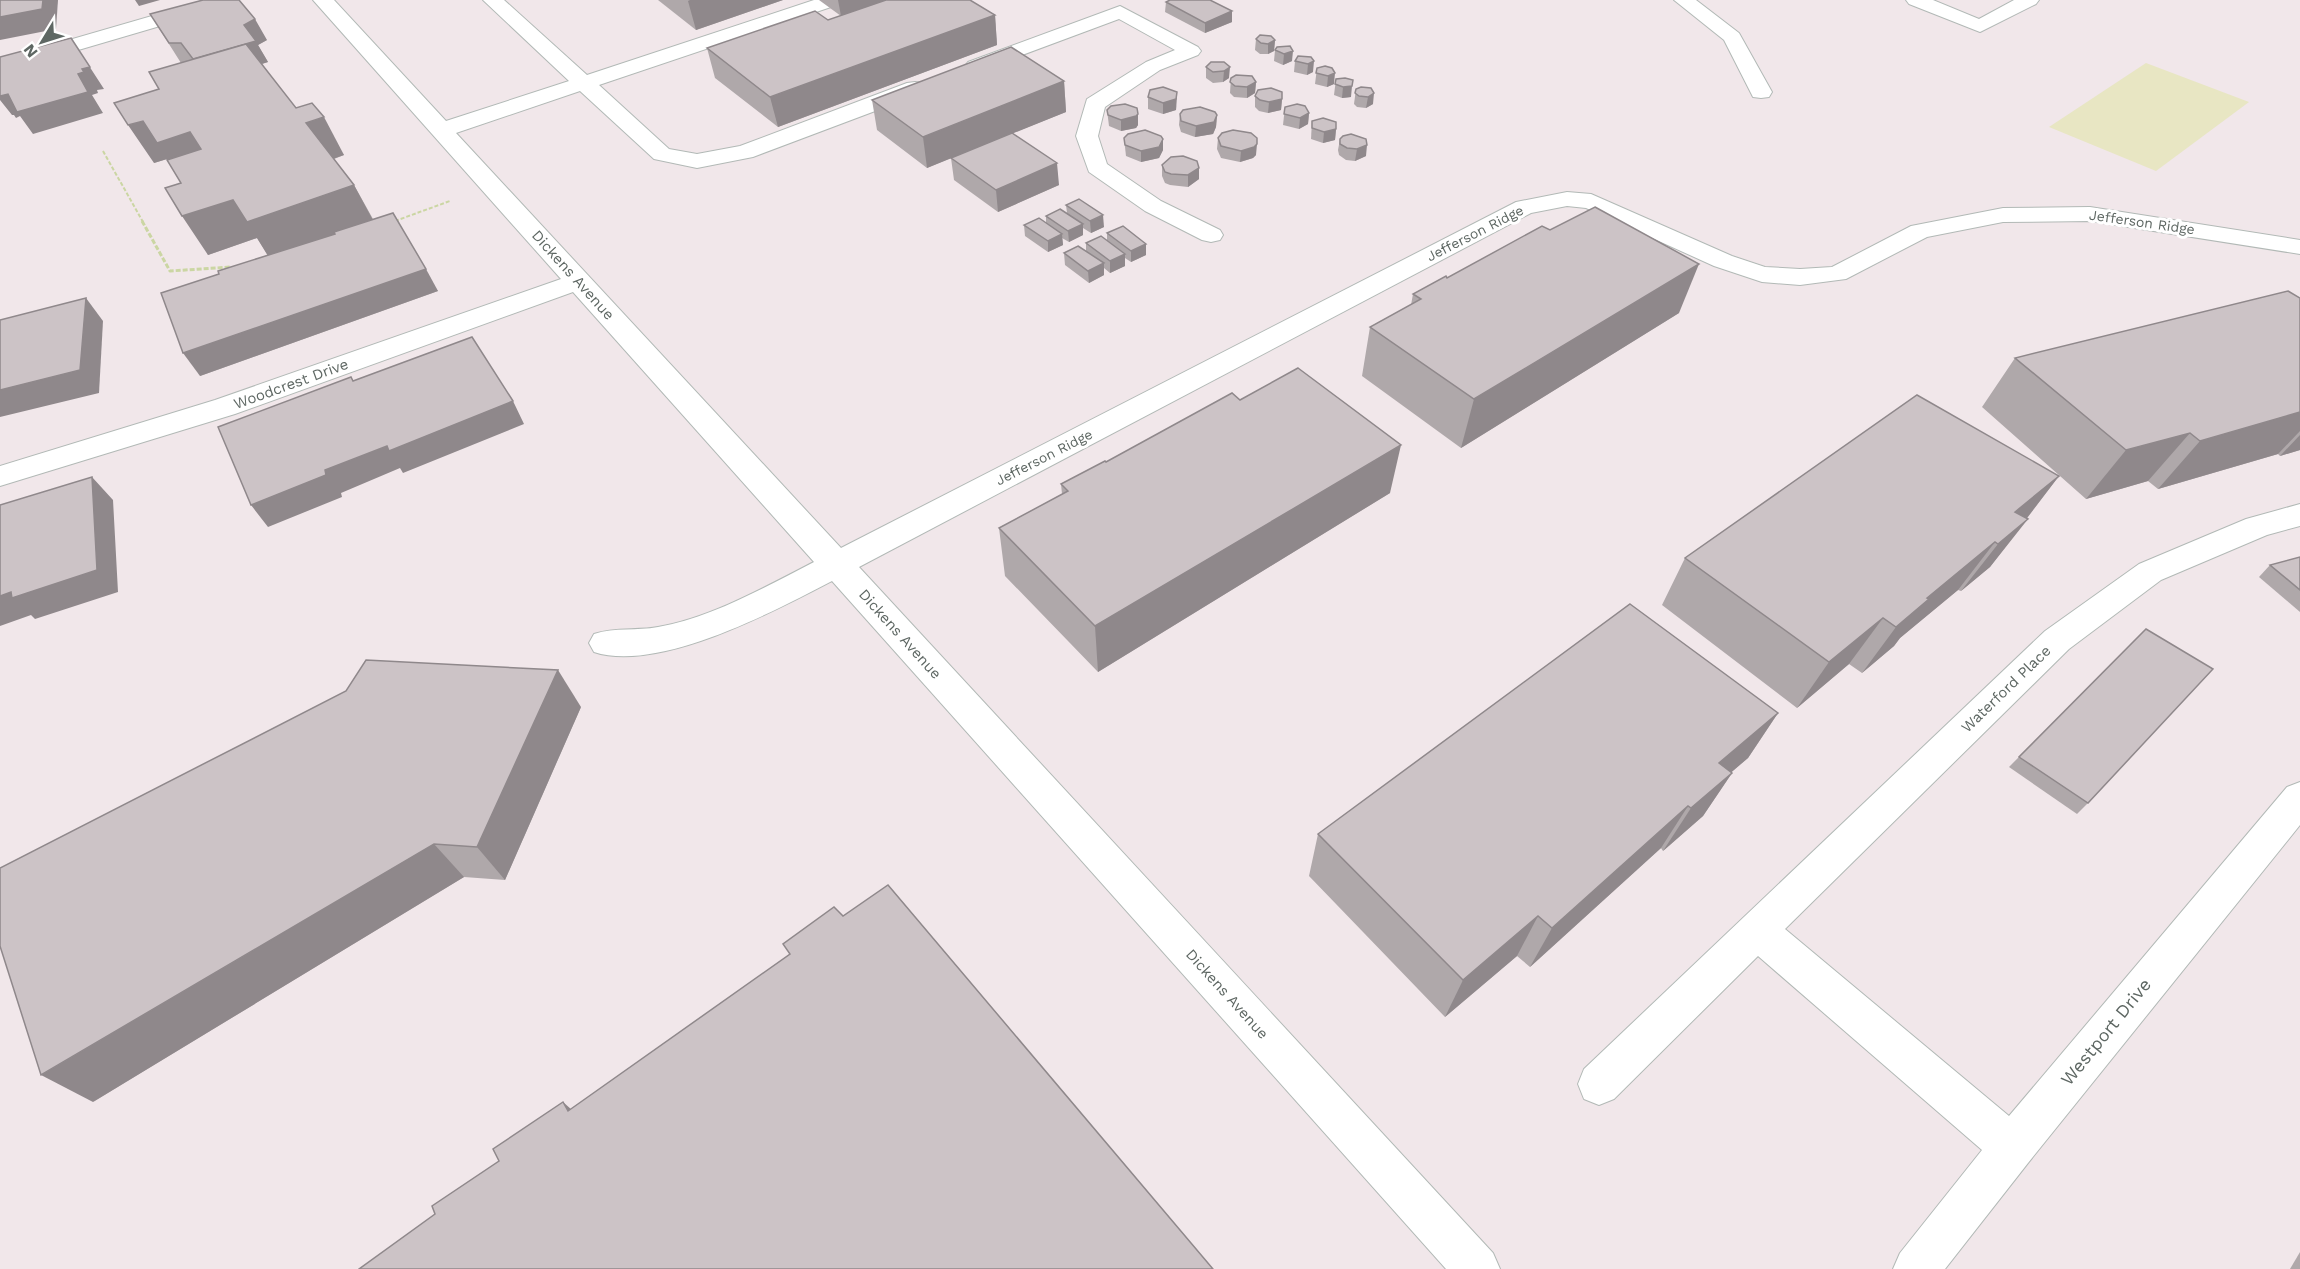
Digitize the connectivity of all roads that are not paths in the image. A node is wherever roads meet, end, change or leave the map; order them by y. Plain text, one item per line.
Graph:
1 (228, 0) edge
2 (323, 0) edge
3 (493, 0) edge
4 (1684, 0) edge
5 (1916, 0) edge
6 (2029, 0) edge
7 (824, 3) dead end
8 (1123, 6) edge
9 (0, 67) edge
10 (955, 74) edge
11 (933, 82) edge
12 (583, 83) junction
13 (1761, 92) dead end
14 (442, 130) junction
15 (1211, 235) dead end
16 (2300, 247) edge
17 (579, 281) junction
18 (0, 476) edge
19 (2300, 515) edge
20 (838, 564) junction
21 (606, 643) dead end
22 (2300, 798) edge
23 (1758, 931) junction
24 (1599, 1084) dead end
25 (2012, 1147) junction
26 (1477, 1269) edge
27 (1916, 1269) edge

1 - 9 street
2 - 14 street, Dickens Avenue
3 - 12 street
4 - 13 street
5 - 6 street
7 - 12 street
8 - 10 street
8 - 15 street
11 - 12 street
12 - 14 street
14 - 17 street, Dickens Avenue
16 - 20 street, Jefferson Ridge
17 - 18 street, Woodcrest Drive
17 - 20 street, Dickens Avenue
19 - 23 street, Waterford Place
20 - 21 street, Jefferson Ridge
20 - 26 street, Dickens Avenue
22 - 25 street, Westport Drive
23 - 24 street, Waterford Place
23 - 25 street
25 - 27 street, Westport Drive

